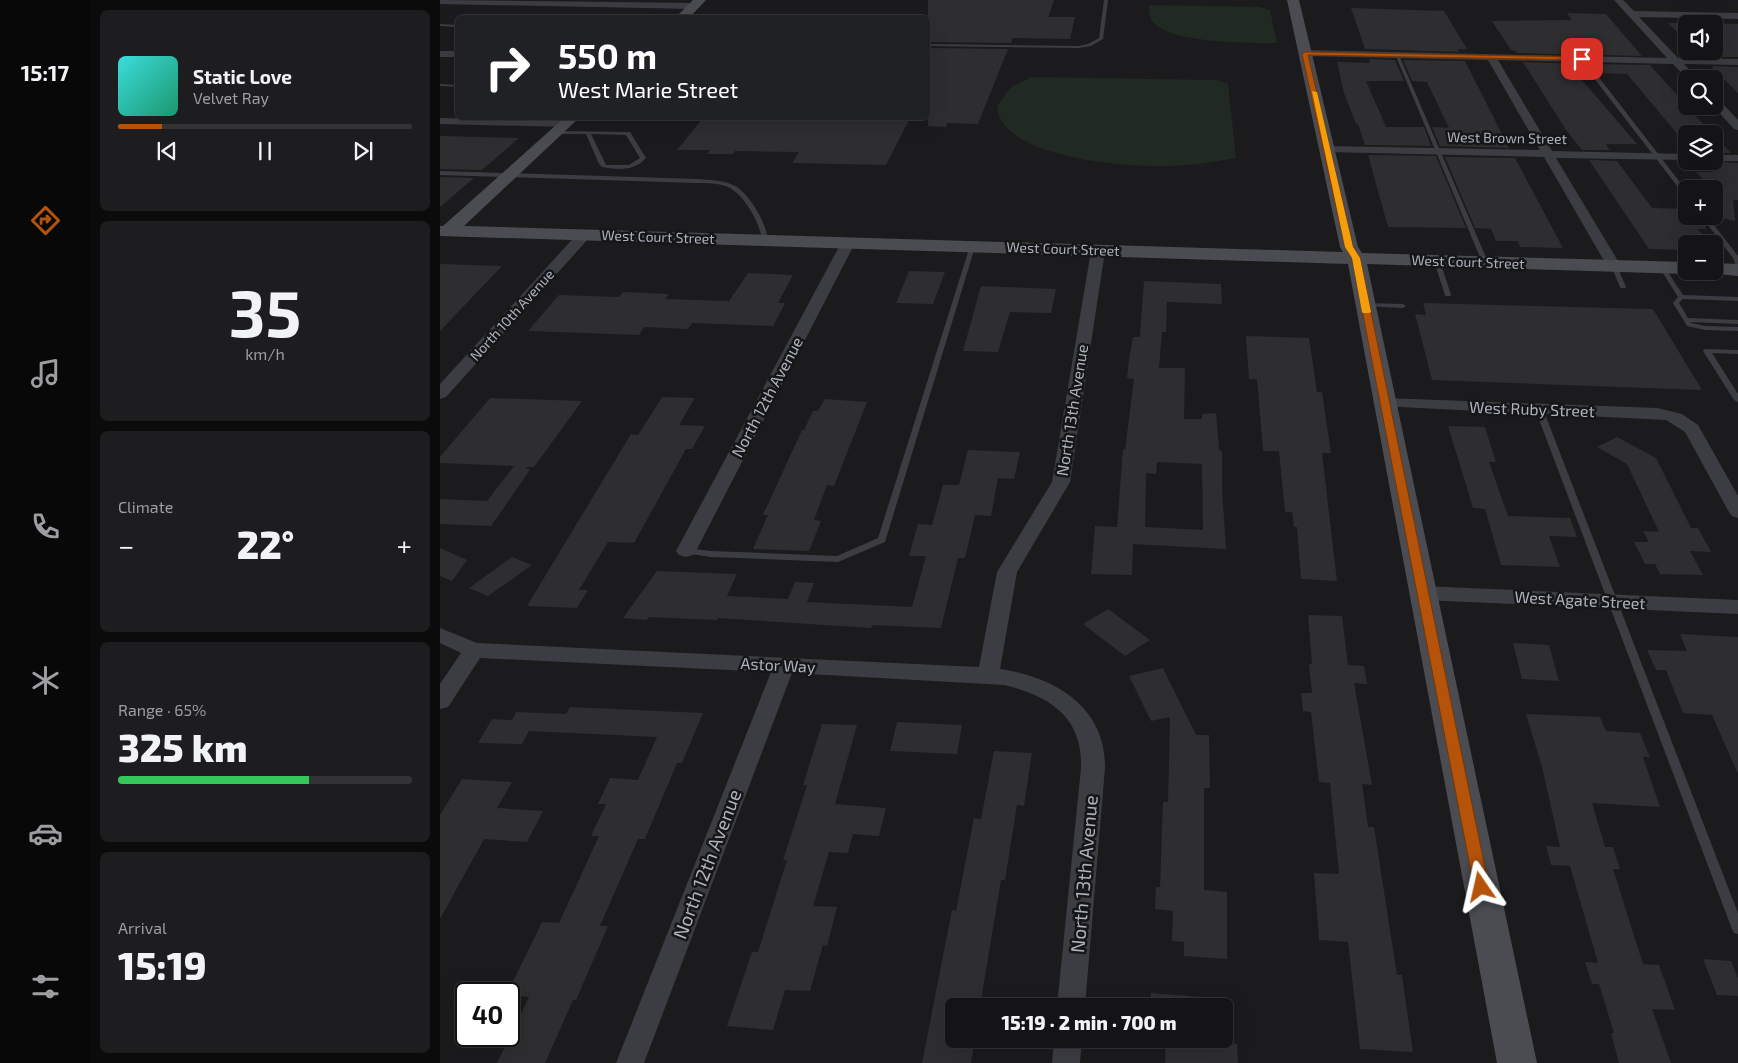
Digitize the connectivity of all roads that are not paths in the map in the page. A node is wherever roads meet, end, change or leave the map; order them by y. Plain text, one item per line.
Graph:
1 (1106, 0) edge
2 (1293, 0) edge
3 (1618, 0) edge
4 (440, 1) edge
5 (461, 1) edge
6 (697, 3) edge
7 (446, 10) dead end
8 (1631, 14) junction
9 (684, 15) edge
10 (1738, 16) edge
11 (440, 25) edge
12 (455, 26) edge
13 (930, 46) edge
14 (440, 54) edge
15 (455, 54) edge
16 (1305, 54) junction
17 (1397, 55) junction
18 (1490, 57) junction
19 (1582, 59) junction
20 (1675, 60) junction
21 (1738, 62) edge
22 (1684, 70) edge
23 (440, 85) edge
24 (455, 86) edge
25 (1723, 110) edge
26 (440, 121) edge
27 (1736, 123) edge
28 (565, 124) edge
29 (588, 133) junction
30 (1327, 149) junction
31 (1438, 152) junction
32 (1548, 154) junction
33 (1658, 156) junction
34 (1678, 157) edge
35 (1723, 158) edge
36 (1738, 158) edge
37 (440, 173) edge
38 (509, 176) junction
39 (1678, 183) edge
40 (1711, 225) edge
41 (444, 231) edge
42 (584, 235) junction
43 (765, 240) junction
44 (848, 243) junction
45 (972, 247) junction
46 (1098, 250) junction
47 (1356, 258) junction
48 (1437, 261) junction
49 (1485, 262) junction
50 (1738, 265) edge
51 (1614, 266) junction
52 (1662, 267) junction
53 (1678, 268) edge
54 (1723, 269) edge
55 (1738, 270) edge
56 (1623, 287) dead end
57 (1448, 295) dead end
58 (1681, 297) junction
59 (1738, 299) edge
60 (1365, 305) junction
61 (1403, 306) dead end
62 (1686, 320) junction
63 (1738, 322) edge
64 (1738, 329) edge
65 (1738, 352) edge
66 (1736, 392) edge
67 (440, 394) edge
68 (1738, 400) edge
69 (1385, 404) junction
70 (1539, 409) junction
71 (1738, 512) edge
72 (686, 551) joint
73 (1422, 593) junction
74 (1613, 601) junction
75 (1738, 607) edge
76 (440, 635) edge
77 (474, 650) junction
78 (784, 665) junction
79 (988, 675) junction
80 (440, 700) edge
81 (1091, 742) joint
82 (1738, 929) edge
83 (1072, 998) edge
84 (1067, 1048) edge
85 (630, 1063) edge
86 (1066, 1063) edge
87 (1517, 1063) edge

1 - 13 lane
2 - 16 street
3 - 8 street
4 - 5 street
5 - 6 street
5 - 7 street
6 - 9 street
8 - 10 street
8 - 20 street
11 - 12 lane
14 - 15 street
16 - 17 street
16 - 30 street
17 - 18 street
17 - 31 lane
18 - 19 street
18 - 32 street
19 - 20 street
19 - 33 lane
20 - 21 street
20 - 22 street
23 - 24 lane
25 - 27 street
26 - 28 street
28 - 29 lane
28 - 38 street
29 - 29 lane
30 - 31 street, West Brown Street
30 - 47 street
31 - 32 street, West Brown Street
31 - 49 lane
32 - 33 street, West Brown Street
32 - 51 street
33 - 34 street, West Brown Street
33 - 39 lane
35 - 36 street
37 - 38 lane
38 - 41 street
38 - 43 lane
40 - 50 lane
41 - 42 street, West Court Street
42 - 43 street, West Court Street
42 - 67 street, North 10th Avenue
43 - 44 street, West Court Street
44 - 45 street, West Court Street
44 - 72 street, North 12th Avenue
45 - 46 street, West Court Street
45 - 72 lane
46 - 47 street, West Court Street
46 - 79 street, North 13th Avenue
47 - 48 street, West Court Street
47 - 60 street
48 - 49 street, West Court Street
48 - 57 lane
49 - 51 street, West Court Street
51 - 52 street, West Court Street
51 - 56 lane
52 - 53 street, West Court Street
52 - 58 lane
54 - 55 street
58 - 59 lane
58 - 62 lane
60 - 61 lane
60 - 69 street
62 - 63 lane
62 - 64 lane
65 - 66 lane
66 - 68 lane
69 - 70 street, West Ruby Street
69 - 73 street
70 - 71 street, West Ruby Street
70 - 74 lane
73 - 74 street, West Agate Street
73 - 87 street
74 - 75 street, West Agate Street
74 - 82 lane
76 - 77 street, Astor Way
77 - 78 street, Astor Way
77 - 80 street
78 - 79 street, Astor Way
78 - 85 street, North 12th Avenue
79 - 81 street, Astor Way
81 - 83 street, North 13th Avenue
84 - 86 street

